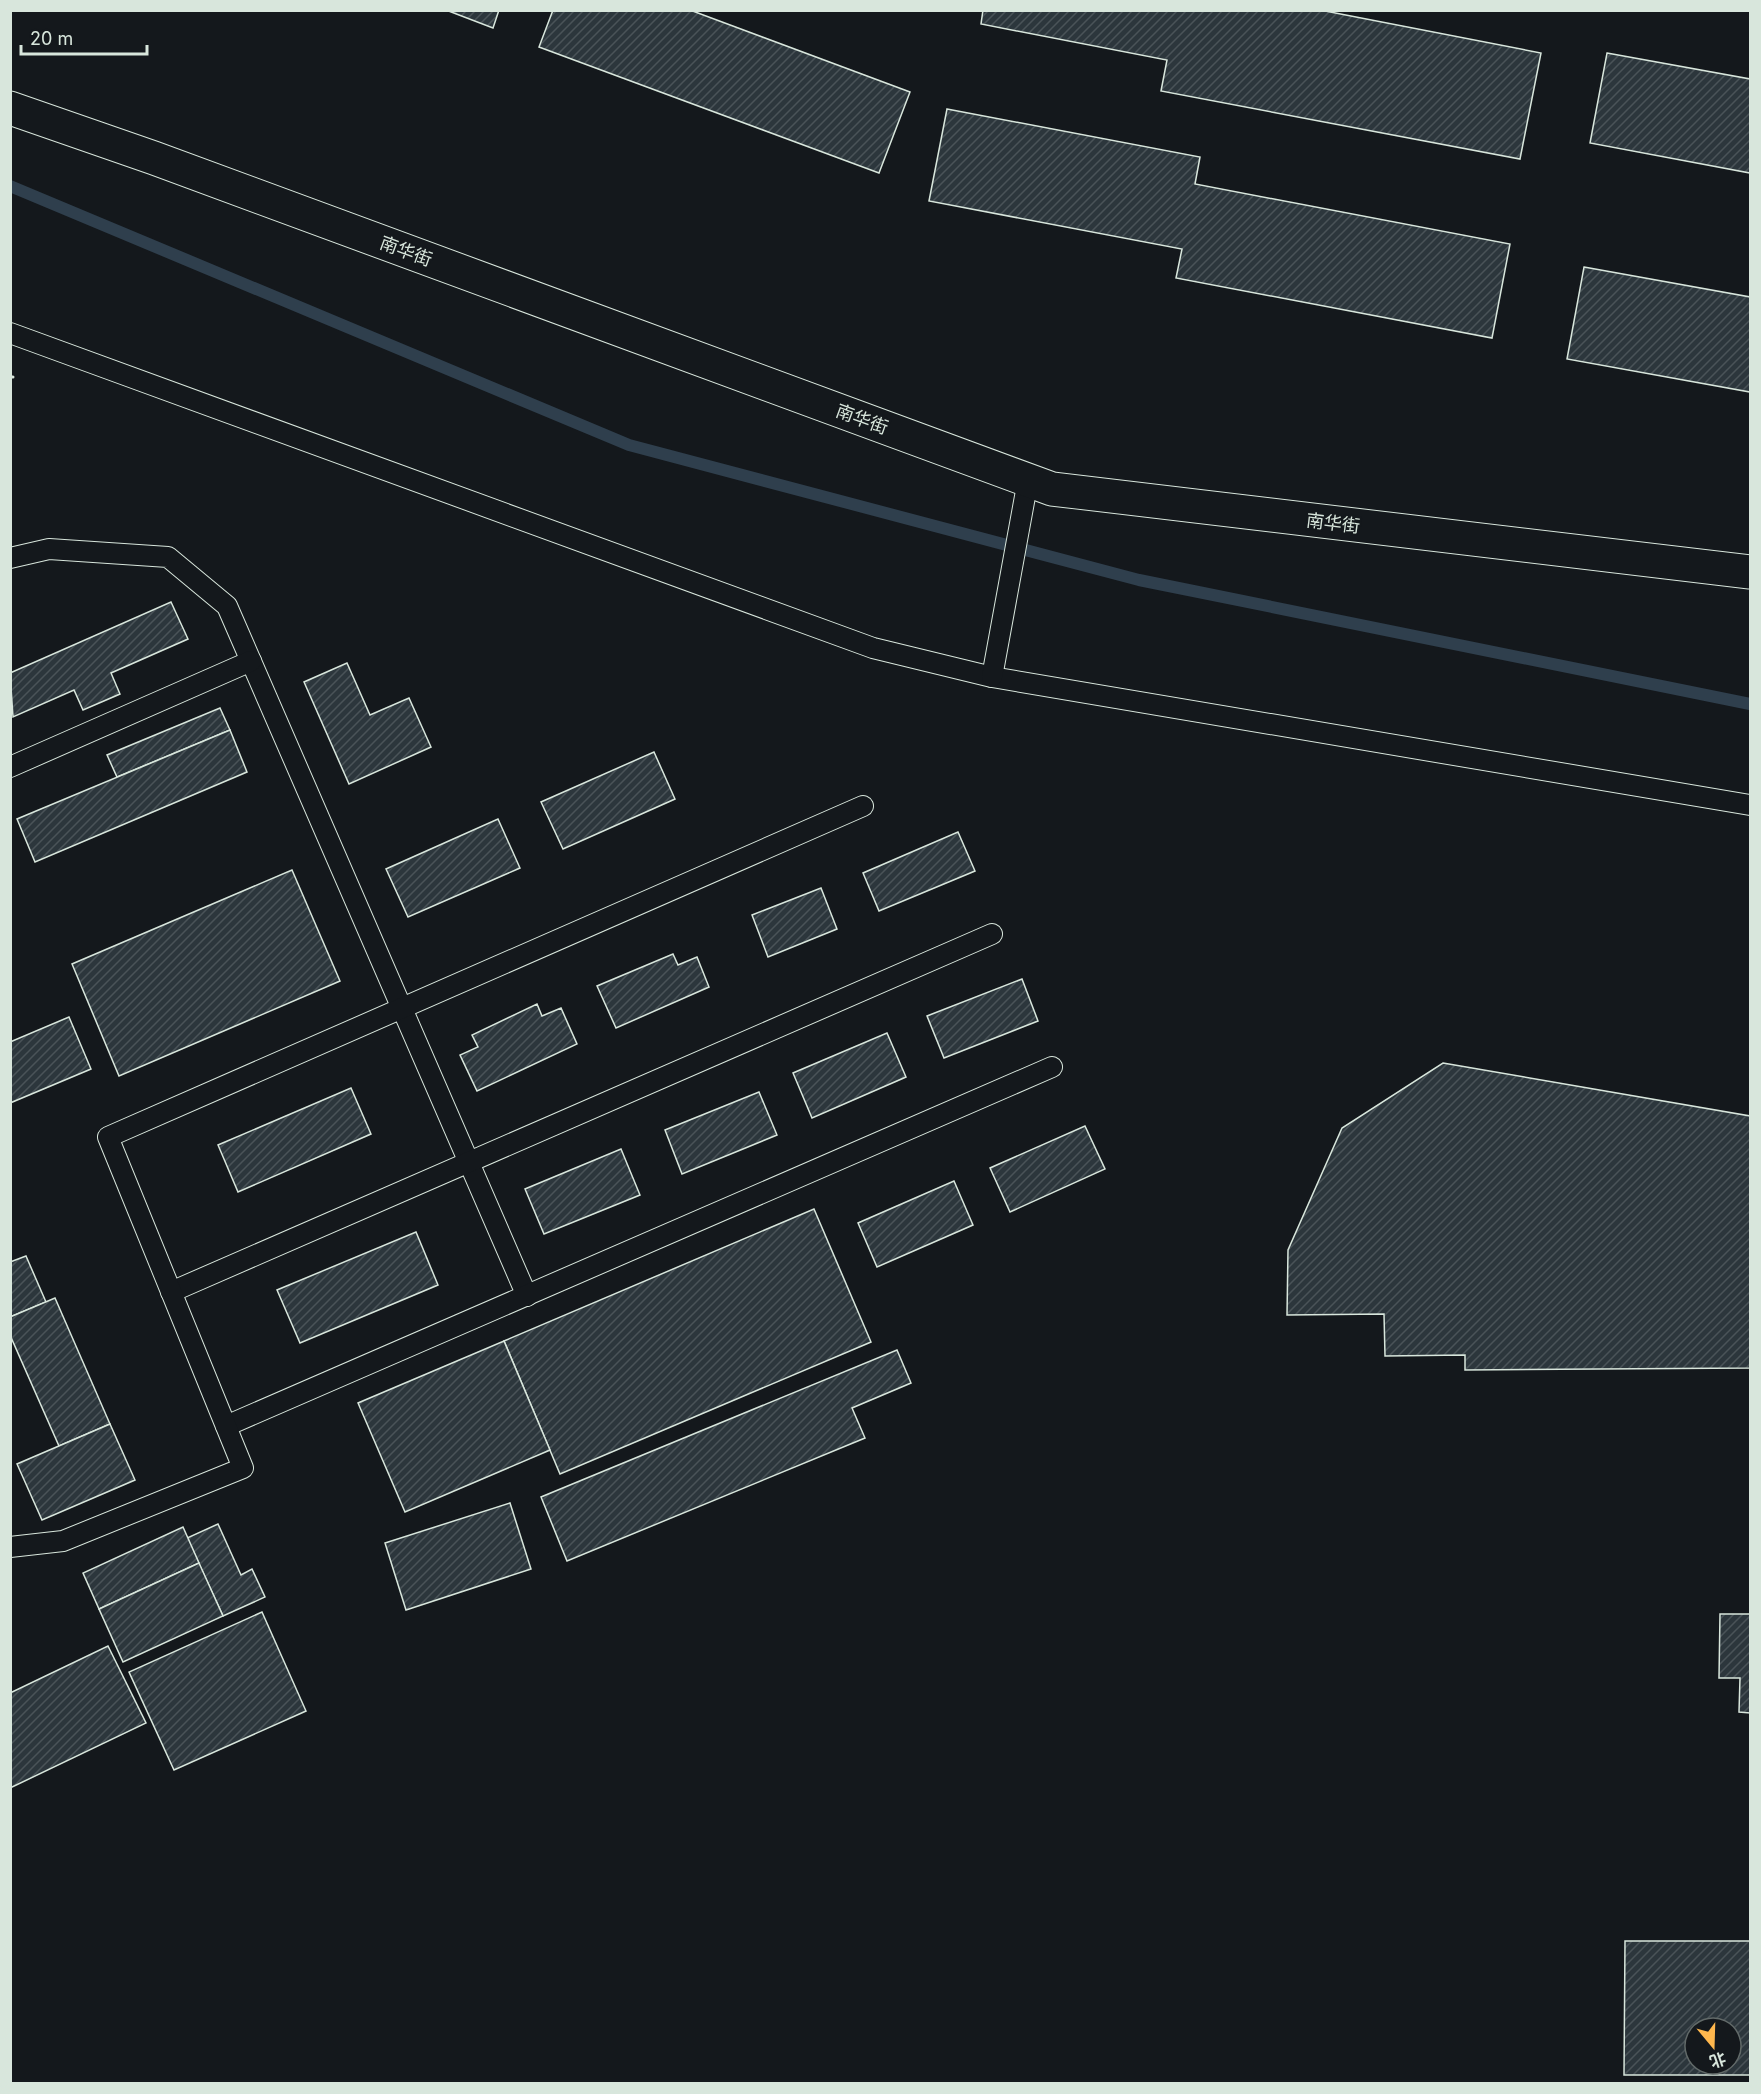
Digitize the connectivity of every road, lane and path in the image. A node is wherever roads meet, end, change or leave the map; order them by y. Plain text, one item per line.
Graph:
1 (10, 108) edge
2 (10, 333) edge
3 (1028, 480) junction
4 (10, 558) edge
5 (1750, 572) edge
6 (251, 661) junction
7 (992, 677) junction
8 (10, 767) edge
9 (863, 806) dead end
10 (1750, 806) edge
11 (992, 934) dead end
12 (402, 1008) junction
13 (1052, 1067) dead end
14 (469, 1162) junction
15 (171, 1292) junction
16 (527, 1296) junction
17 (226, 1426) junction
18 (10, 1547) edge

1 - 3 street, 南华街
2 - 7 lane
3 - 5 street, 南华街
3 - 7 lane
4 - 6 lane
6 - 8 lane
6 - 12 lane
7 - 10 lane
9 - 12 lane
11 - 14 lane
12 - 14 lane
12 - 15 lane
13 - 16 lane
14 - 15 lane
14 - 16 lane
15 - 17 lane
16 - 17 lane
17 - 18 lane

